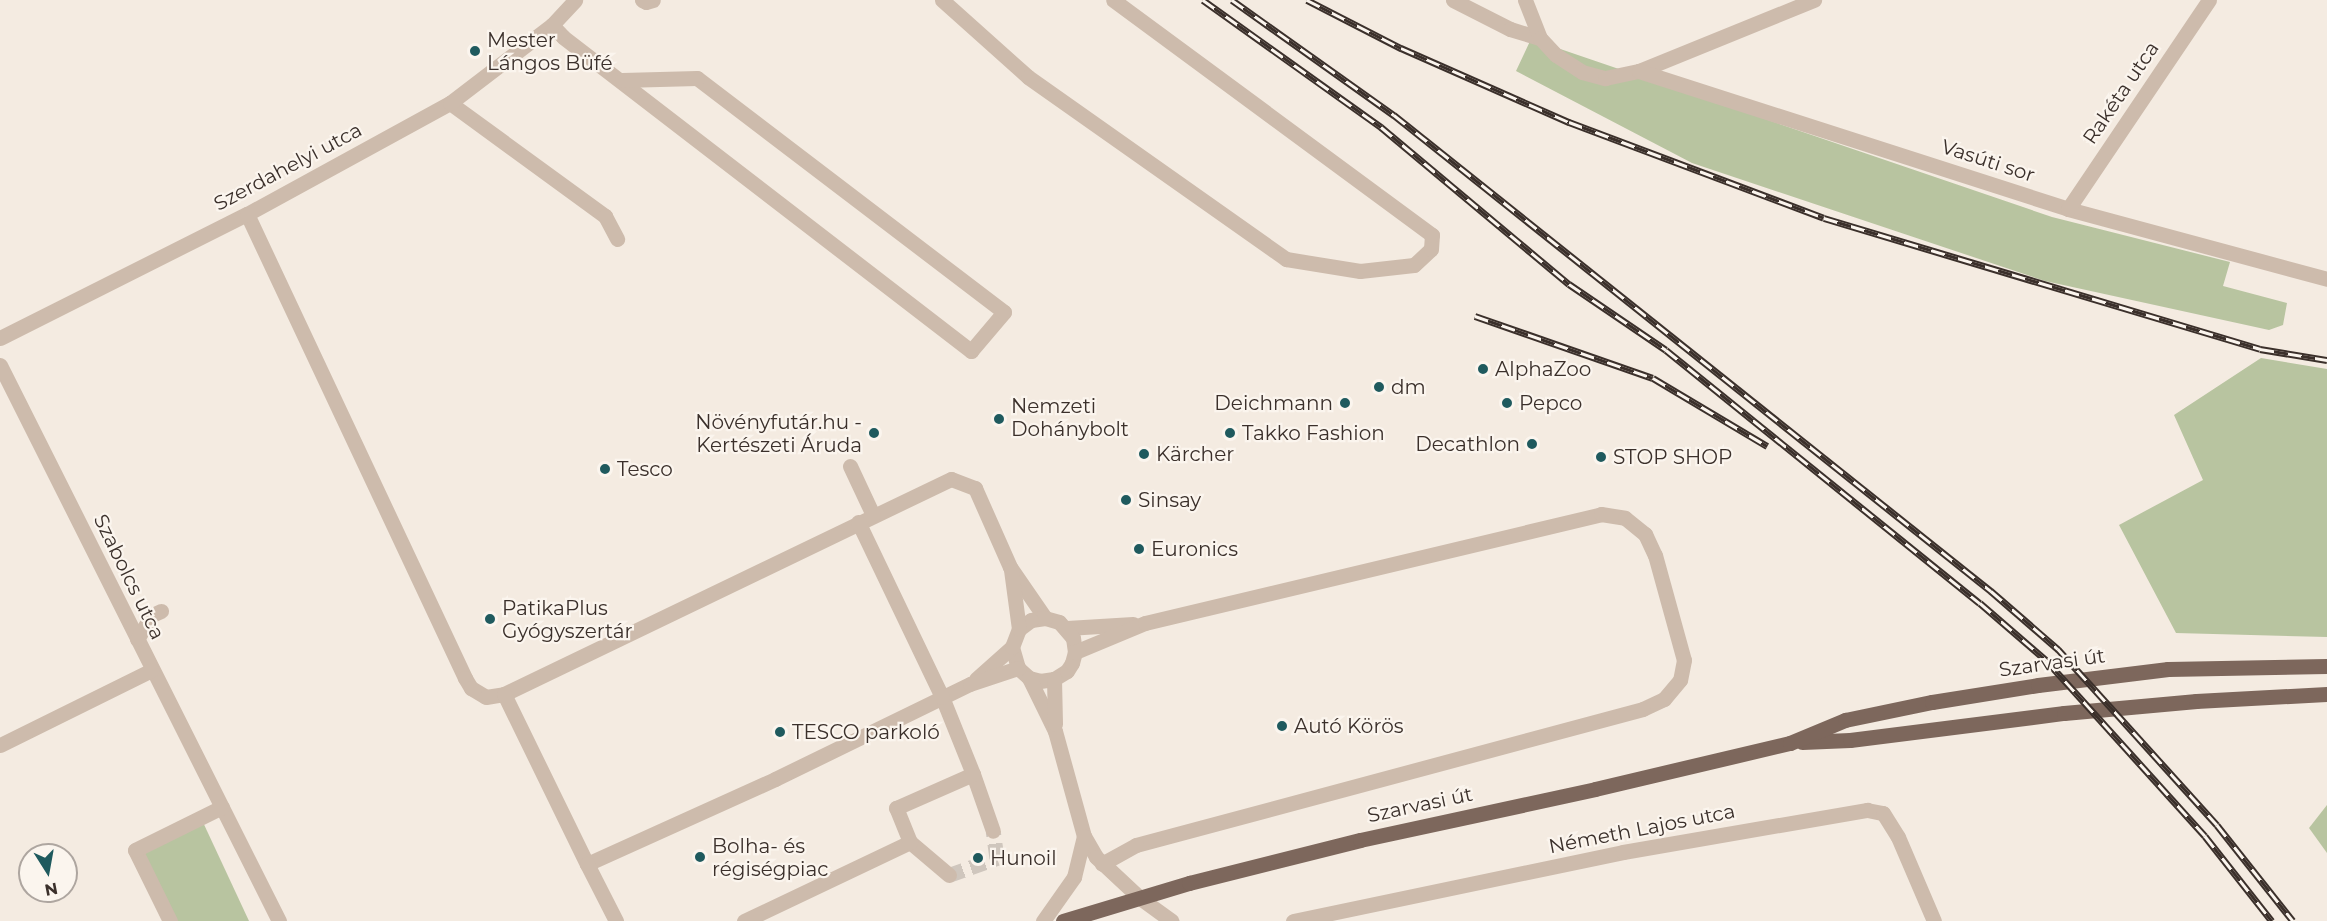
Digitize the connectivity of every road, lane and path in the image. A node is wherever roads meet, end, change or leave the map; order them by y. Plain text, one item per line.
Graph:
1 (575, 0) edge
2 (642, 0) edge
3 (653, 0) edge
4 (942, 0) edge
5 (1113, 0) edge
6 (1453, 0) edge
7 (1526, 0) edge
8 (1814, 0) edge
9 (2209, 0) edge
10 (552, 25) junction
11 (1540, 38) junction
12 (1639, 71) junction
13 (622, 80) junction
14 (450, 103) junction
15 (2068, 209) junction
16 (247, 214) junction
17 (616, 239) dead end
18 (2327, 279) edge
19 (0, 338) edge
20 (0, 365) edge
21 (850, 466) dead end
22 (873, 515) junction
23 (858, 522) junction
24 (1010, 567) junction
25 (161, 611) dead end
26 (1045, 618) junction
27 (1145, 623) junction
28 (1067, 628) junction
29 (1018, 629) junction
30 (137, 639) junction
31 (1011, 648) junction
32 (1075, 652) junction
33 (2327, 666) edge
34 (152, 670) junction
35 (1024, 673) junction
36 (1054, 679) junction
37 (970, 684) junction
38 (504, 694) junction
39 (2327, 694) edge
40 (942, 697) junction
41 (1055, 731) junction
42 (1790, 743) junction
43 (0, 745) edge
44 (973, 774) junction
45 (222, 807) junction
46 (993, 831) tunnel mouth
47 (1084, 836) junction
48 (910, 842) junction
49 (587, 864) junction
50 (1102, 864) junction
51 (949, 875) dead end
52 (1140, 898) junction
53 (170, 921) edge
54 (279, 921) edge
55 (616, 921) edge
56 (744, 921) edge
57 (1043, 921) edge
58 (1063, 921) edge
59 (1172, 921) edge
60 (1293, 921) edge
61 (1934, 921) edge

1 - 10 street, Szerdahelyi utca
2 - 3 street
4 - 5 street
6 - 11 street
7 - 11 street
8 - 12 street
9 - 15 street, Rakéta utca
10 - 13 street
10 - 14 street, Szerdahelyi utca
11 - 12 street
12 - 15 street, Vasúti sor
13 - 13 street
14 - 16 street, Szerdahelyi utca
14 - 17 street
15 - 18 street, Vasúti sor
16 - 19 street, Szerdahelyi utca
16 - 38 street
20 - 30 street, Szabolcs utca
21 - 22 street
22 - 23 street
22 - 24 street
23 - 38 street
23 - 40 street
24 - 26 street
24 - 29 street
25 - 30 street
26 - 28 street
26 - 29 street
27 - 28 street
27 - 32 street
27 - 50 street
28 - 32 street
29 - 31 street
30 - 34 street, Szabolcs utca
31 - 35 street
31 - 37 street
32 - 36 street
33 - 42 main road, Szarvasi út
34 - 43 street
34 - 45 street, Szabolcs utca
35 - 36 street
35 - 37 street
35 - 41 street
36 - 41 street
37 - 40 street
38 - 49 street
39 - 42 main road, Szarvasi út
40 - 44 street
40 - 49 street
41 - 47 street
42 - 52 main road, Szarvasi út
44 - 46 street
44 - 48 street
45 - 53 street
45 - 54 street, Szabolcs utca
47 - 50 street
47 - 57 street
48 - 51 street
48 - 56 street
49 - 55 street
50 - 52 street
52 - 58 main road, Szarvasi út
52 - 59 street
60 - 61 street, Németh Lajos utca

